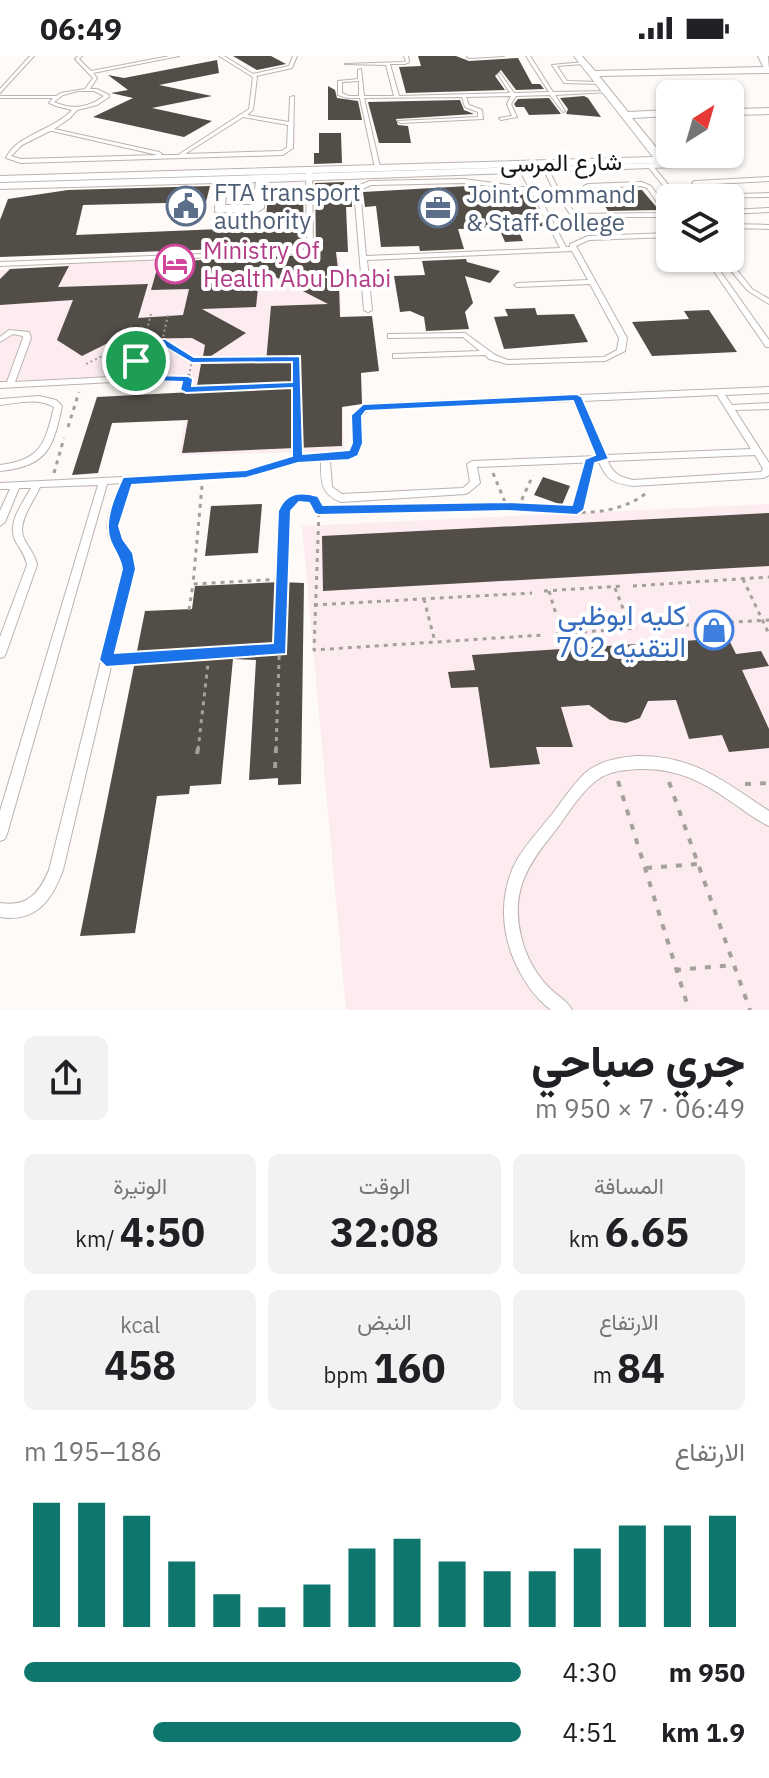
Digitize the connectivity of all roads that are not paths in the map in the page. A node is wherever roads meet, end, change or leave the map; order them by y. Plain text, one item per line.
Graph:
1 (32, 56) edge
2 (80, 56) edge
3 (177, 56) edge
4 (221, 56) edge
5 (295, 56) edge
6 (406, 56) edge
7 (502, 56) edge
8 (528, 56) edge
9 (763, 56) edge
10 (469, 57) edge
11 (581, 59) edge
12 (347, 64) dead end
13 (388, 64) junction
14 (769, 69) edge
15 (360, 70) dead end
16 (91, 72) junction
17 (500, 74) dead end
18 (253, 75) junction
19 (596, 79) junction
20 (360, 80) junction
21 (87, 89) junction
22 (607, 92) junction
23 (552, 93) junction
24 (513, 94) junction
25 (464, 96) junction
26 (292, 97) dead end
27 (362, 97) junction
28 (397, 97) junction
29 (0, 98) edge
30 (53, 99) junction
31 (76, 108) junction
32 (563, 111) dead end
33 (769, 111) edge
34 (744, 112) edge
35 (656, 114) edge
36 (625, 115) junction
37 (245, 116) junction
38 (501, 119) dead end
39 (400, 122) dead end
40 (291, 124) junction
41 (52, 130) junction
42 (175, 157) junction
43 (656, 164) joint
44 (544, 166) junction
45 (521, 167) junction
46 (379, 171) junction
47 (309, 173) junction
48 (156, 178) junction
49 (0, 179) edge
50 (101, 179) junction
51 (262, 179) junction
52 (769, 179) edge
53 (222, 180) junction
54 (695, 184) edge
55 (0, 186) edge
56 (534, 190) junction
57 (559, 194) junction
58 (769, 195) edge
59 (744, 196) edge
60 (769, 210) edge
61 (744, 211) edge
62 (744, 226) edge
63 (769, 227) edge
64 (656, 236) edge
65 (568, 249) junction
66 (364, 258) junction
67 (0, 264) edge
68 (718, 272) edge
69 (736, 272) edge
70 (590, 282) junction
71 (517, 285) dead end
72 (769, 302) edge
73 (368, 310) dead end
74 (391, 336) dead end
75 (0, 340) edge
76 (769, 345) edge
77 (486, 353) junction
78 (396, 356) dead end
79 (114, 379) junction
80 (5, 385) edge
81 (769, 390) edge
82 (719, 392) junction
83 (577, 397) junction
84 (0, 402) edge
85 (769, 406) edge
86 (728, 408) junction
87 (757, 452) junction
88 (325, 457) junction
89 (603, 459) junction
90 (0, 468) edge
91 (127, 481) junction
92 (103, 482) junction
93 (37, 484) junction
94 (16, 485) junction
95 (0, 486) edge
96 (0, 522) edge
97 (0, 653) edge
98 (769, 819) edge
99 (0, 834) edge
100 (0, 910) edge
101 (564, 1010) edge

1 - 29 lane
2 - 16 lane
3 - 16 lane
4 - 18 lane
5 - 18 lane
6 - 13 lane
7 - 10 lane
8 - 23 lane
9 - 14 street
11 - 19 street
11 - 19 lane
12 - 13 lane
13 - 28 lane
14 - 19 street
15 - 20 lane
16 - 21 lane
17 - 24 lane
18 - 37 lane
19 - 22 street
20 - 27 lane
20 - 27 lane
21 - 30 lane
21 - 31 lane
22 - 23 lane
22 - 36 street
23 - 24 lane
23 - 32 lane
24 - 25 lane
24 - 38 lane
25 - 28 lane
25 - 39 lane
26 - 40 lane
27 - 28 lane
27 - 46 lane
29 - 30 lane
30 - 31 lane
31 - 41 lane
33 - 34 street
35 - 36 street
36 - 43 street
37 - 40 lane
37 - 42 lane
40 - 42 lane
41 - 42 lane
41 - 42 lane
43 - 44 street, شارع المرسى
44 - 45 street, شارع المرسى
44 - 57 lane
45 - 46 street, شارع المرسى
45 - 46 street, شارع المرسى
45 - 56 lane
46 - 47 street, شارع المرسى
47 - 48 street, شارع المرسى
47 - 51 street, شارع المرسى
47 - 67 lane
48 - 50 street, شارع المرسى
48 - 53 street, شارع المرسى
49 - 50 street, شارع المرسى
50 - 55 street, شارع المرسى
51 - 53 street, شارع المرسى
51 - 53 street
52 - 54 lane
56 - 65 lane
56 - 66 lane
57 - 57 lane
58 - 59 lane
60 - 61 lane
62 - 63 lane
64 - 65 lane
65 - 66 lane
65 - 70 lane
66 - 73 lane
68 - 76 lane
69 - 72 lane
70 - 71 lane
70 - 77 lane
74 - 77 lane
75 - 80 lane
77 - 78 lane
79 - 79 lane
79 - 80 lane
81 - 82 lane
82 - 83 lane
82 - 86 lane
83 - 88 lane
83 - 89 lane
84 - 90 lane
85 - 86 lane
86 - 87 lane
87 - 89 lane
87 - 89 lane
88 - 89 lane
88 - 91 lane
91 - 92 lane
91 - 100 lane
92 - 93 lane
92 - 99 lane
93 - 94 lane
93 - 97 lane
94 - 95 lane
94 - 96 lane
98 - 101 lane

